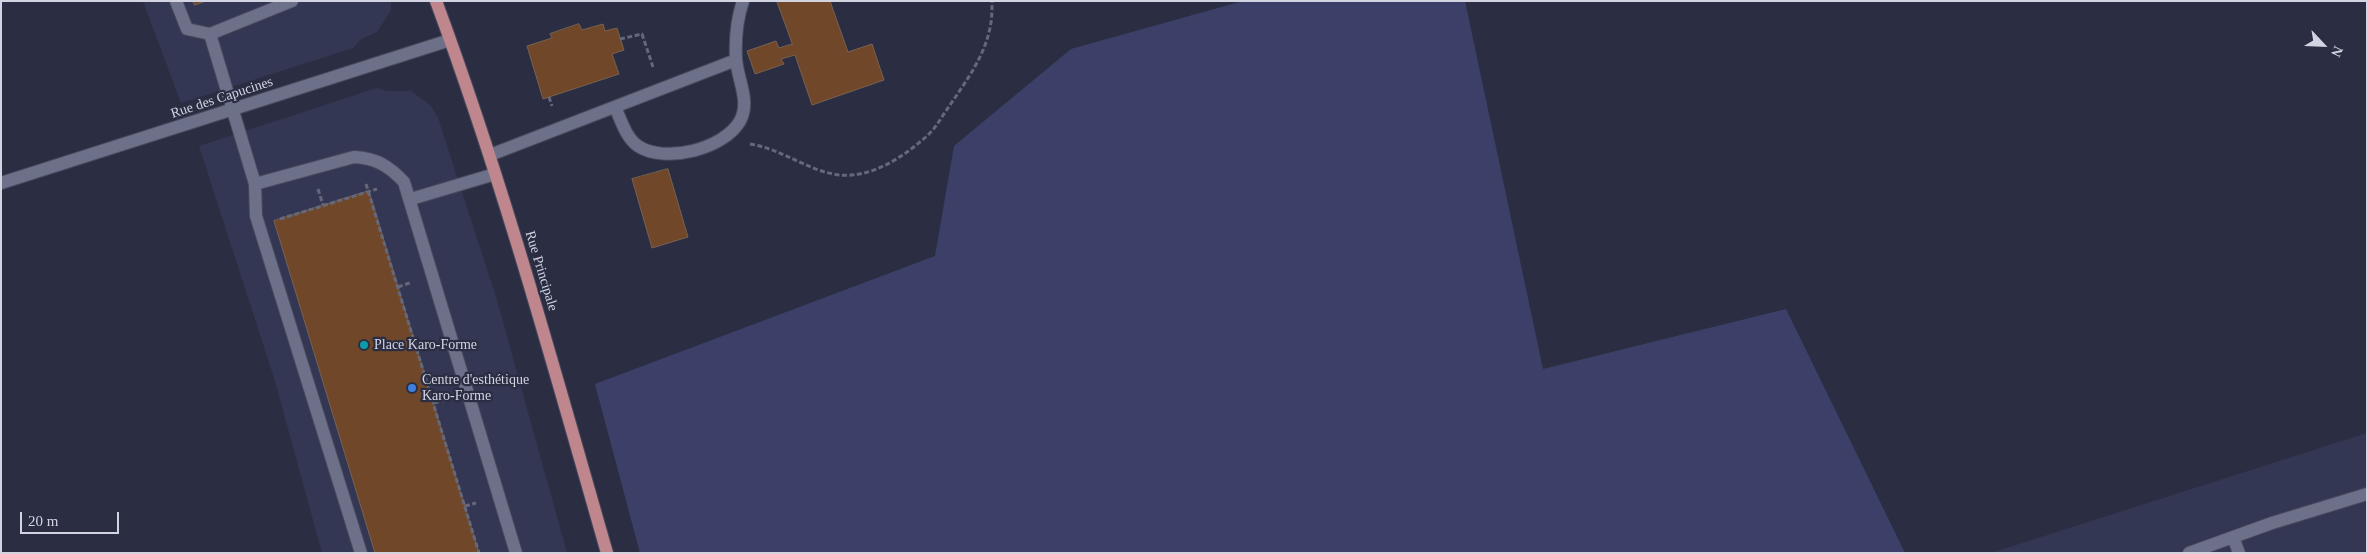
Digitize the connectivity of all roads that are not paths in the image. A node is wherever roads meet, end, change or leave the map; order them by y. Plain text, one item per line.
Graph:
1 (176, 1) edge
2 (292, 1) edge
3 (436, 1) edge
4 (743, 1) edge
5 (210, 34) junction
6 (450, 40) junction
7 (736, 60) junction
8 (615, 107) junction
9 (234, 110) junction
10 (490, 155) junction
11 (495, 174) junction
12 (1, 183) edge
13 (256, 184) junction
14 (411, 200) junction
15 (2367, 494) edge
16 (2233, 537) junction
17 (361, 553) edge
18 (516, 553) edge
19 (607, 553) edge
20 (2189, 553) edge
21 (2239, 553) edge

1 - 5 street
2 - 5 street
3 - 6 main road, Rue Principale
4 - 7 street
5 - 9 street
6 - 9 street, Rue des Capucines
6 - 10 main road, Rue Principale
7 - 8 street
7 - 8 street
8 - 10 street
9 - 12 street, Rue des Capucines
9 - 13 street
10 - 11 main road, Rue Principale
11 - 14 street
11 - 19 main road, Rue Principale
13 - 14 street
13 - 17 street
14 - 18 street
15 - 16 street
16 - 20 street
16 - 21 street

